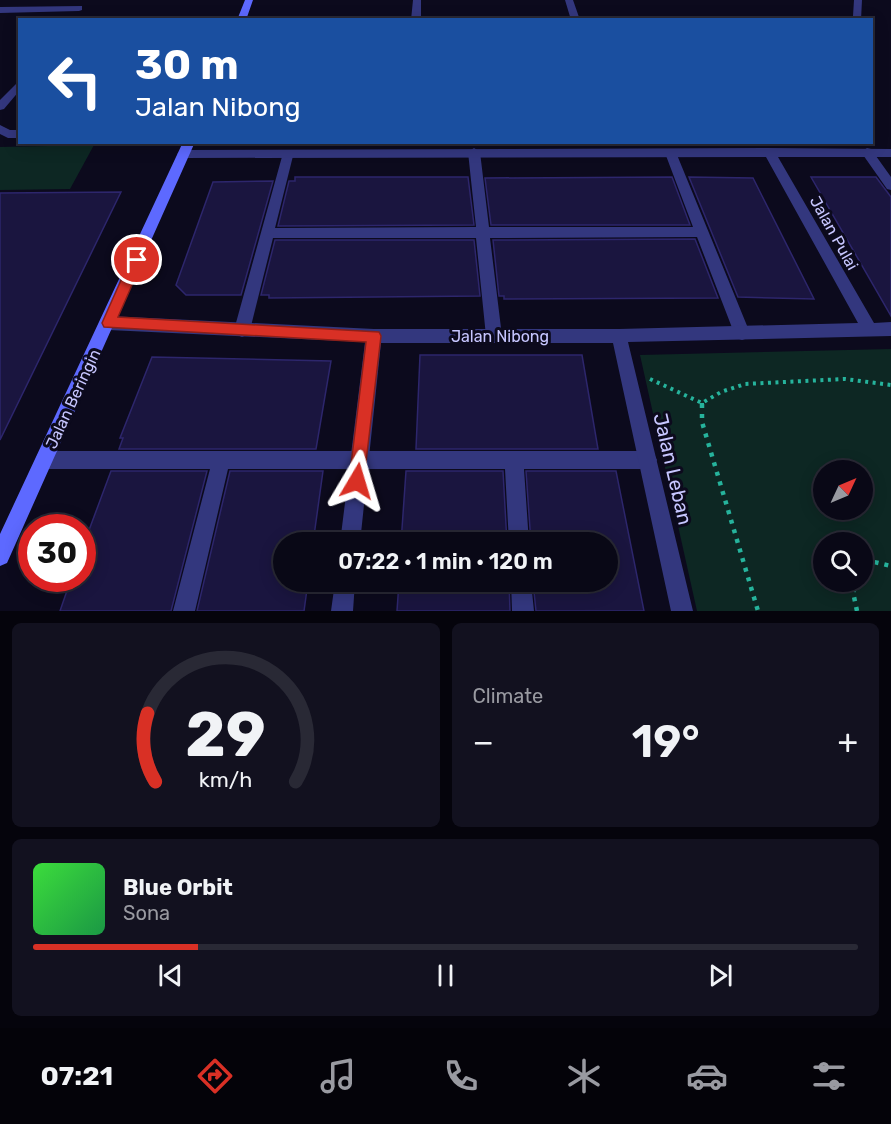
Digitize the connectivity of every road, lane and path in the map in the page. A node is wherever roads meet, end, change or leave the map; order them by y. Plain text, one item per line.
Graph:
1 (249, 0) edge
2 (417, 0) edge
3 (569, 0) edge
4 (858, 0) edge
5 (82, 4) edge
6 (0, 10) edge
7 (72, 18) edge
8 (242, 18) edge
9 (416, 18) edge
10 (575, 18) edge
11 (857, 18) edge
12 (15, 94) edge
13 (0, 107) edge
14 (0, 129) edge
15 (18, 134) edge
16 (415, 147) edge
17 (186, 148) edge
18 (474, 152) junction
19 (769, 152) junction
20 (867, 152) junction
21 (671, 153) junction
22 (891, 153) edge
23 (287, 156) junction
24 (891, 186) edge
25 (482, 232) junction
26 (702, 232) junction
27 (267, 233) junction
28 (109, 323) junction
29 (891, 329) edge
30 (242, 330) junction
31 (869, 330) junction
32 (741, 333) junction
33 (374, 336) junction
34 (494, 336) junction
35 (619, 336) junction
36 (627, 369) junction
37 (891, 385) edge
38 (702, 403) junction
39 (44, 460) junction
40 (359, 460) junction
41 (514, 460) junction
42 (648, 460) junction
43 (221, 461) junction
44 (351, 532) edge
45 (518, 532) edge
46 (0, 556) edge
47 (873, 562) edge
48 (891, 566) edge
49 (344, 592) edge
50 (522, 592) edge
51 (853, 592) edge
52 (184, 611) edge
53 (342, 611) edge
54 (523, 611) edge
55 (682, 611) edge
56 (758, 611) edge
57 (857, 611) edge

1 - 8 street
2 - 9 street
3 - 10 street
4 - 11 street
5 - 6 street
5 - 7 street
12 - 13 street
14 - 15 street
16 - 18 street
16 - 23 street
17 - 23 street
17 - 28 street, Jalan Beringin
18 - 21 street
18 - 25 street
19 - 20 street
19 - 21 street
19 - 31 street, Jalan Pulai
20 - 22 street
20 - 24 street
21 - 26 street
23 - 27 street
25 - 26 street
25 - 27 street
25 - 34 street
26 - 32 street
27 - 30 street
28 - 30 street, Jalan Nibong
28 - 39 street, Jalan Beringin
29 - 31 street, Jalan Nibong
30 - 33 street, Jalan Nibong
31 - 32 street, Jalan Nibong
32 - 35 street, Jalan Nibong
33 - 34 street, Jalan Nibong
33 - 40 street
34 - 35 street, Jalan Nibong
35 - 36 street, Jalan Leban
36 - 38 path
36 - 42 street, Jalan Leban
37 - 38 path
38 - 56 path
39 - 43 street
39 - 46 street, Jalan Beringin
40 - 41 street
40 - 43 street
40 - 44 street
41 - 42 street
41 - 45 street
42 - 55 street, Jalan Leban
43 - 52 street
47 - 48 path
49 - 53 street
50 - 54 street
51 - 57 path

